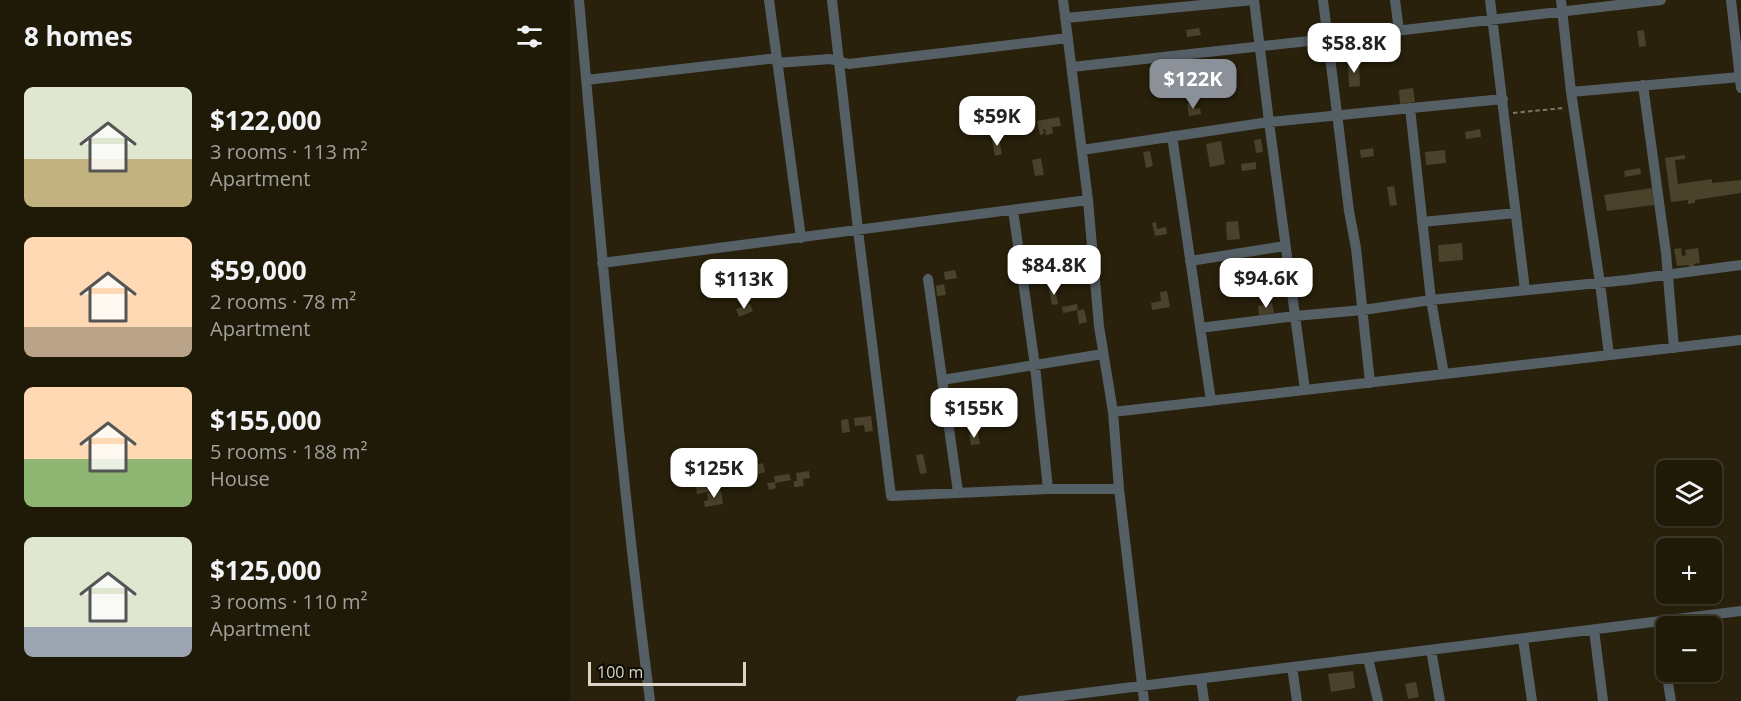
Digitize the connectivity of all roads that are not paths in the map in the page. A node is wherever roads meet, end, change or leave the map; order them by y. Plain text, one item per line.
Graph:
1 (769, 0) edge
2 (832, 0) edge
3 (1063, 0) edge
4 (1323, 0) edge
5 (1395, 0) edge
6 (1490, 0) edge
7 (1561, 0) edge
8 (1661, 0) edge
9 (1731, 0) edge
10 (579, 1) edge
11 (1641, 1) edge
12 (1161, 4) edge
13 (1562, 12) junction
14 (1066, 18) junction
15 (1492, 20) junction
16 (1399, 31) junction
17 (1068, 38) junction
18 (1327, 39) junction
19 (1259, 46) junction
20 (839, 60) junction
21 (777, 61) junction
22 (1072, 67) junction
23 (586, 80) junction
24 (1740, 82) edge
25 (1643, 85) junction
26 (1571, 92) junction
27 (1503, 99) junction
28 (1410, 108) junction
29 (1337, 115) junction
30 (1269, 122) junction
31 (1172, 136) junction
32 (1082, 150) junction
33 (1088, 200) junction
34 (1013, 210) junction
35 (1516, 213) junction
36 (1422, 222) junction
37 (858, 230) junction
38 (801, 238) junction
39 (1286, 246) junction
40 (1190, 261) junction
41 (602, 263) junction
42 (1741, 265) edge
43 (1668, 275) junction
44 (928, 279) dead end
45 (1600, 283) junction
46 (1525, 290) junction
47 (1431, 300) junction
48 (1364, 310) junction
49 (1295, 316) junction
50 (1200, 328) junction
51 (1741, 340) edge
52 (1674, 348) junction
53 (1103, 354) junction
54 (1609, 355) junction
55 (1035, 366) junction
56 (1444, 374) junction
57 (942, 380) junction
58 (1370, 383) junction
59 (1305, 390) junction
60 (1211, 401) junction
61 (1113, 412) junction
62 (1048, 489) junction
63 (1119, 489) junction
64 (958, 492) junction
65 (1741, 611) edge
66 (1703, 616) edge
67 (1656, 622) edge
68 (1594, 630) junction
69 (1523, 639) junction
70 (1431, 650) junction
71 (1368, 658) junction
72 (1292, 667) junction
73 (1200, 679) junction
74 (1668, 682) edge
75 (1142, 686) junction
76 (1073, 698) edge
77 (650, 701) edge
78 (1021, 701) edge
79 (1144, 701) edge
80 (1204, 701) edge
81 (1297, 701) edge
82 (1378, 701) edge
83 (1440, 701) edge
84 (1532, 701) edge
85 (1603, 701) edge
86 (1671, 701) edge

1 - 21 street
2 - 20 street
3 - 14 street
4 - 18 street
5 - 16 street
6 - 15 street
7 - 13 street
8 - 11 street
9 - 24 street
10 - 23 street
11 - 13 street
12 - 14 street
12 - 19 street
13 - 15 street
13 - 26 street
14 - 17 street
15 - 16 street
15 - 27 street
16 - 18 street
17 - 20 street
17 - 22 street
18 - 19 street
18 - 29 street
19 - 22 street
19 - 30 street
20 - 21 street
20 - 37 street
21 - 23 street
21 - 38 street
22 - 32 street
23 - 41 street
24 - 25 street
25 - 26 street
25 - 43 street
26 - 45 street
27 - 28 street
27 - 35 street
28 - 29 street
28 - 36 street
29 - 30 street
29 - 48 street
30 - 31 street
30 - 39 street
31 - 32 street
31 - 40 street
32 - 33 street
33 - 34 street
33 - 53 street
34 - 37 street
34 - 55 street
35 - 36 street
35 - 46 street
36 - 47 street
37 - 38 street
37 - 64 street
38 - 41 street
39 - 40 street
39 - 49 street
40 - 50 street
41 - 77 street
42 - 43 street
43 - 45 street
43 - 52 street
44 - 57 street
45 - 46 street
45 - 54 street
46 - 47 street
47 - 48 street
47 - 56 street
48 - 49 street
48 - 58 street
49 - 50 street
49 - 59 street
50 - 60 street
51 - 52 street
52 - 54 street
53 - 55 street
53 - 61 street
54 - 56 street
55 - 57 street
55 - 62 street
56 - 58 street
57 - 64 street
58 - 59 street
59 - 60 street
60 - 61 street
61 - 63 street
62 - 63 street
62 - 64 street
63 - 75 street
65 - 66 street
67 - 68 street
68 - 69 street
68 - 85 street
69 - 70 street
69 - 84 street
70 - 71 street
70 - 83 street
71 - 72 street
71 - 82 street
72 - 73 street
72 - 81 street
73 - 75 street
73 - 80 street
74 - 86 street
75 - 76 street
75 - 79 street
76 - 78 street

